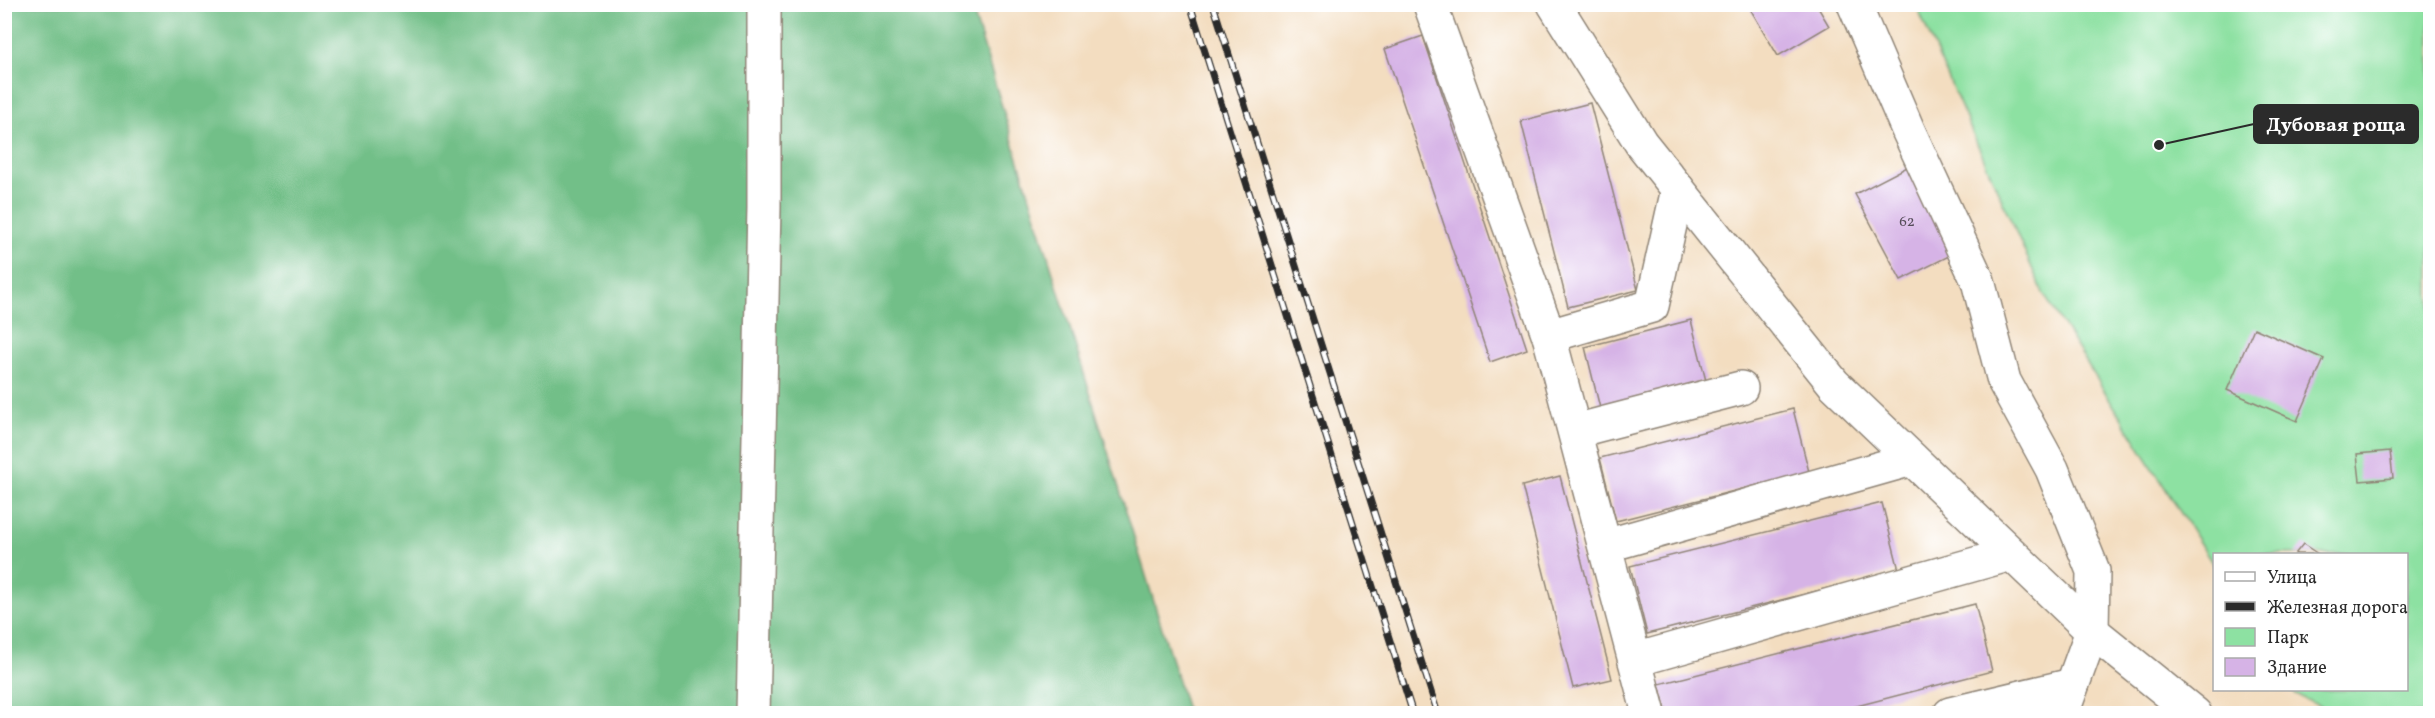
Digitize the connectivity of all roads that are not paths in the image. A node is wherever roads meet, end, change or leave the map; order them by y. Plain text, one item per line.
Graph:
1 (764, 4) edge
2 (1430, 4) edge
3 (1554, 4) edge
4 (1854, 4) edge
5 (1678, 189) junction
6 (1550, 336) junction
7 (1741, 388) dead end
8 (1575, 431) junction
9 (1912, 459) junction
10 (1605, 546) junction
11 (2011, 554) junction
12 (2092, 631) junction
13 (1635, 660) junction
14 (2067, 699) edge
15 (753, 714) edge
16 (1649, 714) edge
17 (1950, 714) edge
18 (2195, 714) edge

1 - 15 street
2 - 6 street
3 - 5 street
4 - 12 street
5 - 6 street
5 - 9 street
6 - 8 street
7 - 8 street
8 - 10 street
9 - 10 street
9 - 11 street
10 - 13 street
11 - 12 street
11 - 13 street
12 - 14 street
12 - 18 street
13 - 16 street
14 - 17 street

